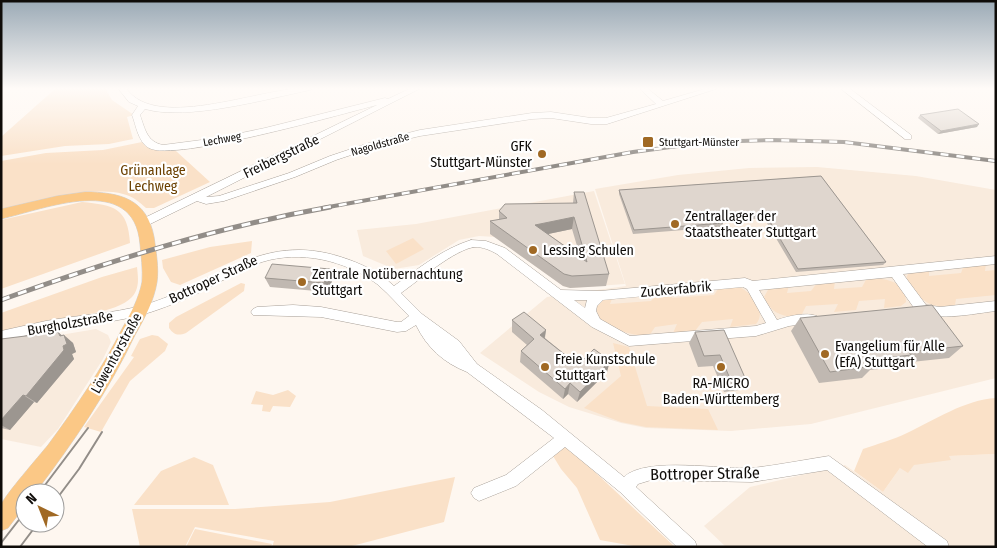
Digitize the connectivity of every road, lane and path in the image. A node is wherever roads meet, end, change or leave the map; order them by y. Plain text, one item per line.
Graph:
1 (137, 114) edge
2 (330, 114) edge
3 (367, 114) edge
4 (631, 114) edge
5 (878, 114) edge
6 (908, 136) dead end
7 (198, 197) junction
8 (1, 214) edge
9 (144, 223) junction
10 (996, 260) edge
11 (894, 272) junction
12 (751, 286) junction
13 (394, 292) junction
14 (560, 295) junction
15 (600, 296) junction
16 (996, 306) edge
17 (922, 309) junction
18 (139, 310) junction
19 (903, 311) edge
20 (256, 312) dead end
21 (418, 317) junction
22 (827, 317) edge
23 (596, 323) junction
24 (774, 325) junction
25 (1, 336) edge
26 (565, 438) junction
27 (624, 488) junction
28 (479, 493) dead end
29 (1, 521) edge
30 (690, 547) edge
31 (941, 547) edge

1 - 2 street, Lechweg
3 - 7 street, Freibergstraße
4 - 7 street, Nagoldstraße
5 - 6 street
7 - 9 street, Freibergstraße
8 - 9 main road
9 - 18 main road, Löwentorstraße
10 - 11 street, Zuckerfabrik
11 - 12 street, Zuckerfabrik
11 - 17 street
12 - 15 street, Zuckerfabrik
12 - 24 street
13 - 14 street
13 - 18 street, Bottroper Straße
13 - 21 street, Bottroper Straße
14 - 15 street, Zuckerfabrik
14 - 23 street
15 - 23 street
16 - 17 street
17 - 19 street
18 - 25 street, Burgholzstraße
18 - 29 main road, Löwentorstraße
20 - 21 street
21 - 26 street, Bottroper Straße
22 - 24 street
23 - 24 street
26 - 27 street, Bottroper Straße
26 - 28 street
27 - 30 street, Bottroper Straße
27 - 31 street, Bottroper Straße

